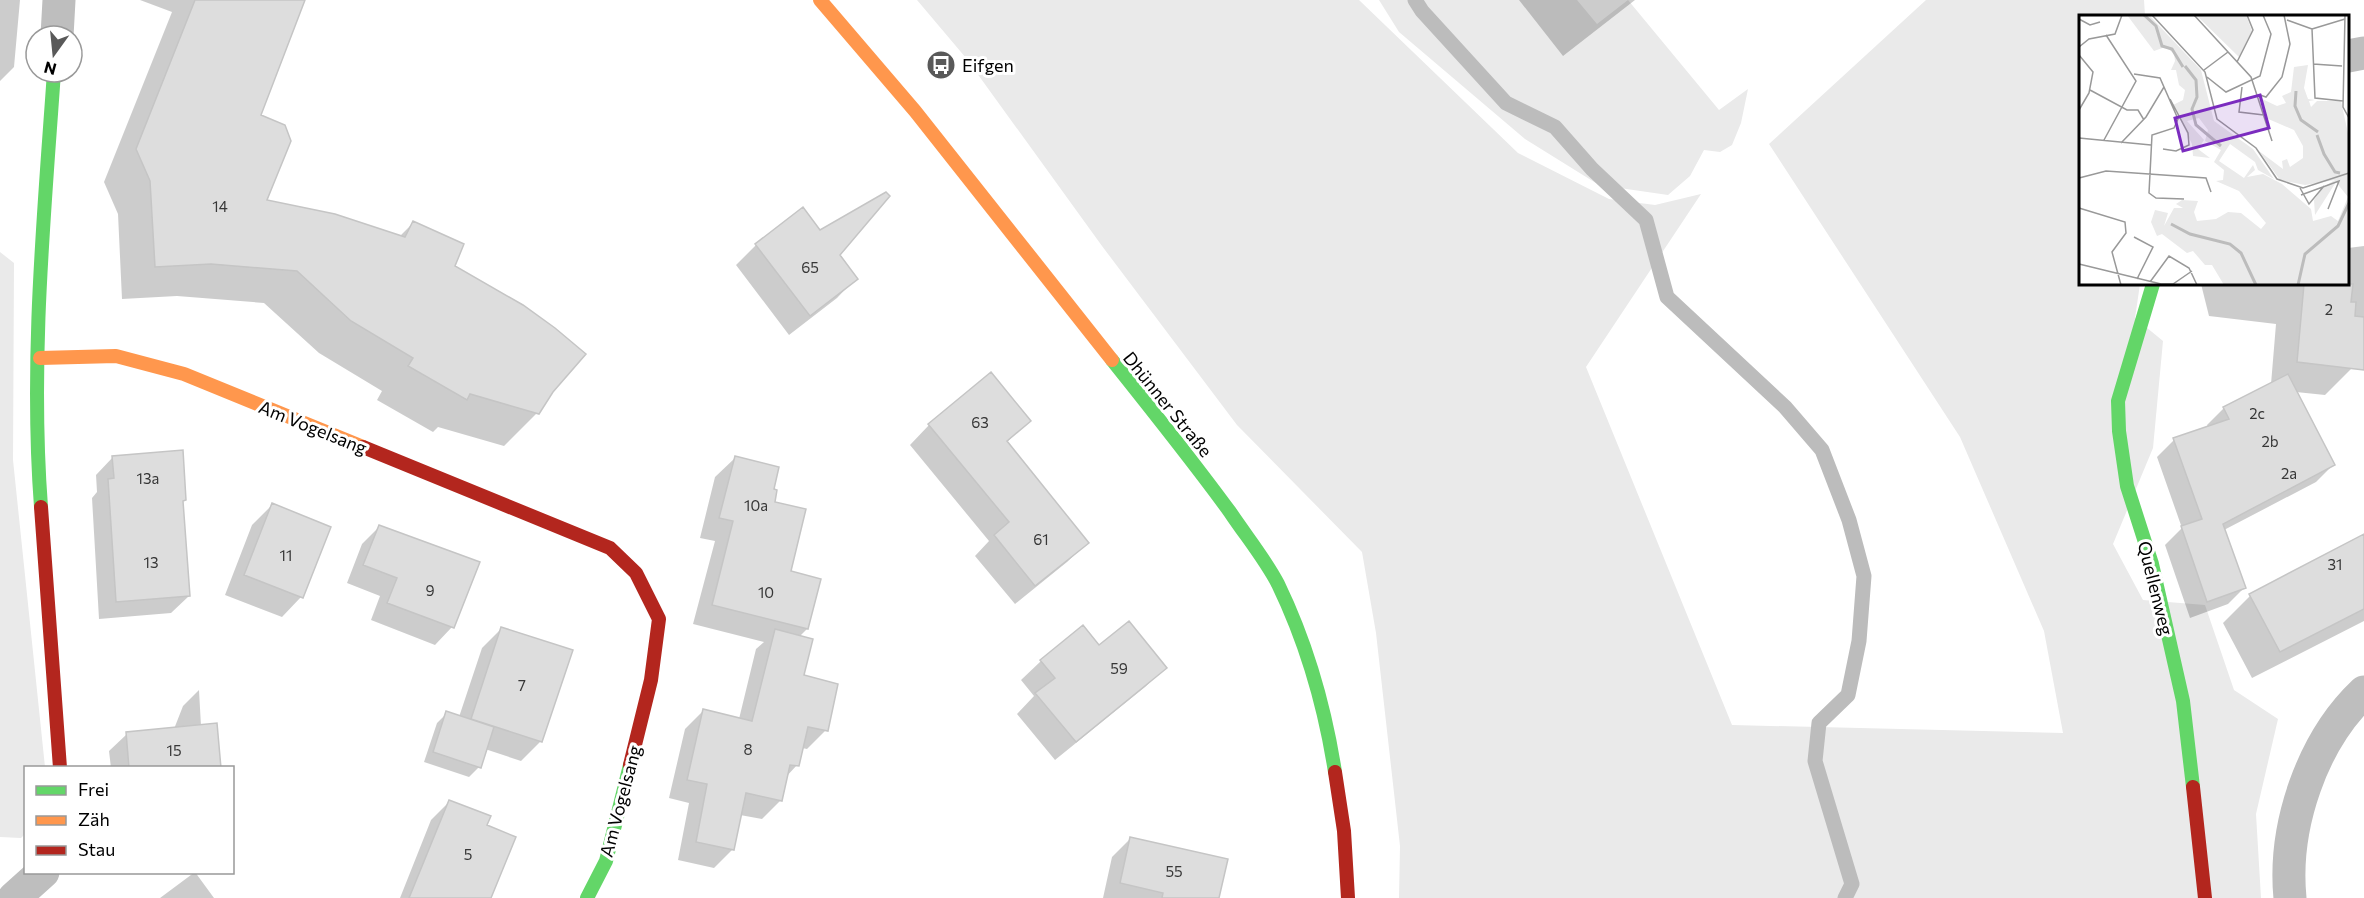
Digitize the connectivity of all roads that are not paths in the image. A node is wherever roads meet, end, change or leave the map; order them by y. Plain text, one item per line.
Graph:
1 (59, 0) edge
2 (820, 0) edge
3 (58, 24) edge
4 (2364, 53) edge
5 (2349, 56) edge
6 (53, 84) edge
7 (2154, 285) edge
8 (40, 358) junction
9 (2364, 692) edge
10 (60, 766) edge
11 (42, 874) edge
12 (0, 878) edge
13 (13, 898) edge
14 (587, 898) edge
15 (1348, 898) edge
16 (2205, 898) edge
17 (2290, 898) edge

1 - 3 street
2 - 15 street, Dhünner Straße
4 - 5 street
6 - 8 street
7 - 16 street, Quellenweg
8 - 10 street
8 - 14 street, Am Vogelsang
9 - 17 street
11 - 13 street
12 - 13 street

